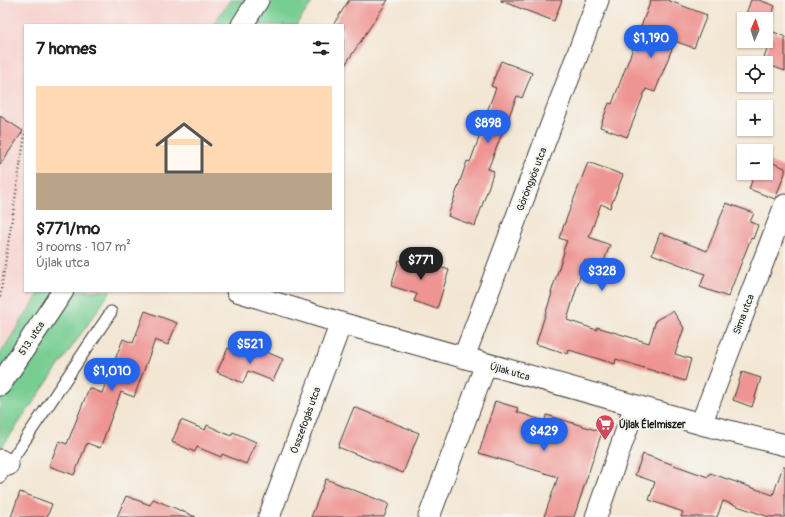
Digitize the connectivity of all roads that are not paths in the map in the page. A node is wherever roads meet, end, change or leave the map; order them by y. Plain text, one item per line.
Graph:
1 (598, 0) edge
2 (257, 1) edge
3 (243, 24) edge
4 (785, 205) edge
5 (62, 292) edge
6 (240, 292) edge
7 (111, 312) dead end
8 (341, 323) junction
9 (464, 357) junction
10 (486, 364) junction
11 (0, 385) edge
12 (635, 406) junction
13 (701, 424) junction
14 (785, 445) edge
15 (3, 468) edge
16 (269, 517) edge
17 (430, 517) edge
18 (596, 517) edge

1 - 9 street, Göröngyös utca
2 - 3 street
4 - 13 street, Sima utca
5 - 11 street, 513. utca
6 - 8 street, Újlak utca
7 - 15 lane
8 - 9 street, Újlak utca
8 - 16 street, Összefogás utca
9 - 10 street, Újlak utca
10 - 12 street, Újlak utca
10 - 17 street
12 - 13 street, Újlak utca
12 - 18 street
13 - 14 street, Újlak utca

